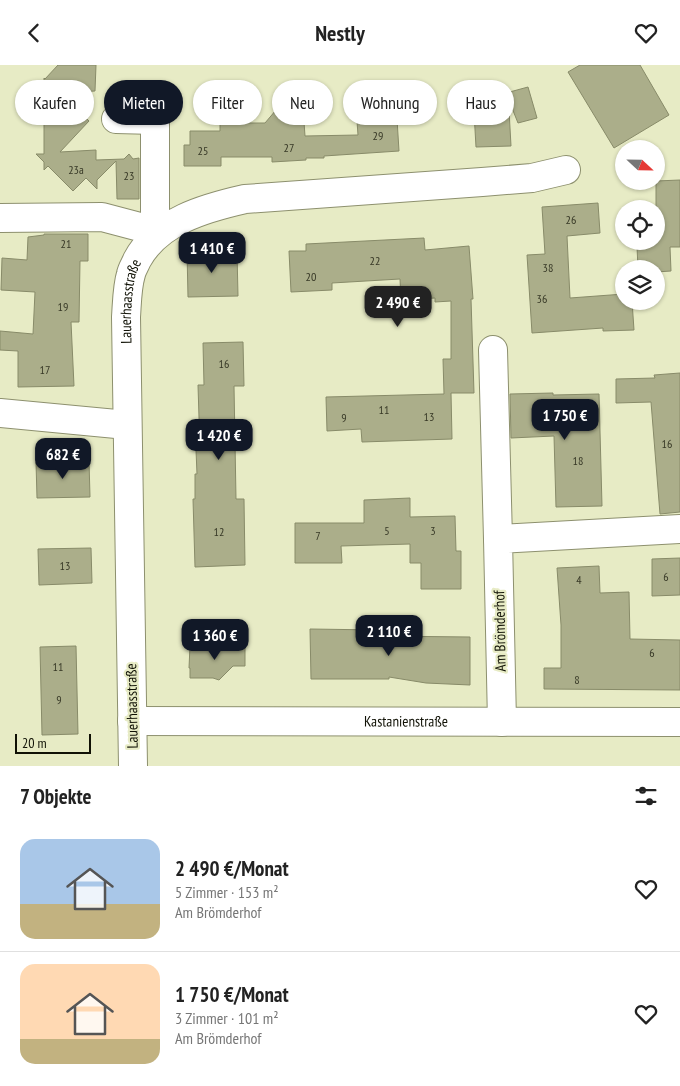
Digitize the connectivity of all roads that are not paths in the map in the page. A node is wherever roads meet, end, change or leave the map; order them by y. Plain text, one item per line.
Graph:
1 (155, 125) edge
2 (566, 170) dead end
3 (0, 218) edge
4 (155, 233) junction
5 (492, 350) dead end
6 (0, 413) edge
7 (127, 425) junction
8 (680, 529) edge
9 (498, 539) junction
10 (132, 721) junction
11 (502, 722) junction
12 (680, 722) edge
13 (133, 766) edge

1 - 4 street
2 - 4 street, Lauerhaasstraße
3 - 4 street
4 - 7 street, Lauerhaasstraße
5 - 9 street, Am Brömderhof
6 - 7 street
7 - 10 street, Lauerhaasstraße
8 - 9 street
9 - 11 street, Am Brömderhof
10 - 11 street, Kastanienstraße
10 - 13 street, Lauerhaasstraße
11 - 12 street, Kastanienstraße

